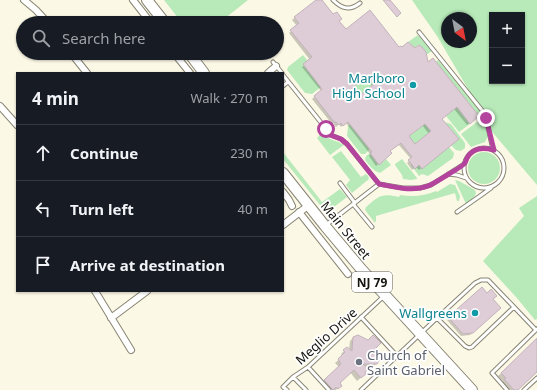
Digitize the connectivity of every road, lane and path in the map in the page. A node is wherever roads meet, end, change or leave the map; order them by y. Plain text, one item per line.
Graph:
1 (24, 0) edge
2 (133, 0) edge
3 (147, 0) edge
4 (333, 0) edge
5 (360, 3) dead end
6 (42, 16) edge
7 (146, 16) edge
8 (160, 16) edge
9 (419, 32) dead end
10 (77, 60) edge
11 (180, 60) edge
12 (195, 60) edge
13 (277, 64) joint
14 (86, 72) edge
15 (189, 72) edge
16 (203, 72) edge
17 (269, 72) edge
18 (281, 72) edge
19 (284, 77) edge
20 (288, 82) junction
21 (284, 85) edge
22 (0, 106) edge
23 (16, 124) edge
24 (494, 150) junction
25 (464, 164) junction
26 (284, 174) edge
27 (448, 174) junction
28 (466, 178) junction
29 (340, 183) dead end
30 (379, 184) junction
31 (491, 188) junction
32 (284, 193) edge
33 (354, 204) junction
34 (309, 205) junction
35 (292, 206) dead end
36 (300, 212) junction
37 (457, 212) dead end
38 (284, 224) edge
39 (325, 226) junction
40 (372, 227) dead end
41 (348, 274) dead end
42 (96, 292) edge
43 (146, 292) edge
44 (384, 296) junction
45 (514, 307) junction
46 (361, 317) junction
47 (111, 318) junction
48 (437, 318) junction
49 (536, 329) edge
50 (420, 334) junction
51 (131, 350) dead end
52 (397, 356) junction
53 (308, 367) junction
54 (293, 377) junction
55 (537, 378) edge
56 (287, 390) edge
57 (306, 390) edge
58 (329, 390) edge
59 (361, 390) edge
60 (472, 390) edge
61 (507, 390) edge
62 (524, 390) edge

1 - 6 street
2 - 7 street
3 - 8 main road
4 - 5 lane
9 - 24 lane
10 - 14 street
11 - 15 street
12 - 16 main road
13 - 17 street
13 - 18 lane
19 - 20 lane
20 - 21 lane
20 - 30 lane
22 - 23 street
24 - 25 lane
24 - 31 lane
25 - 27 lane
25 - 28 lane
26 - 34 main road, Main Street / NJ 79
27 - 28 lane
27 - 30 lane
28 - 31 lane
29 - 33 lane
30 - 33 lane
31 - 37 lane
32 - 35 street
33 - 39 lane
33 - 40 lane
34 - 36 street
34 - 39 main road, Main Street / NJ 79
36 - 38 street
36 - 41 street
39 - 44 main road, Main Street / NJ 79
42 - 47 street
43 - 47 street
44 - 46 lane, Meglio Drive
44 - 50 main road, Main Street / NJ 79
45 - 48 lane
45 - 48 lane
45 - 49 lane
46 - 52 lane
46 - 53 lane, Meglio Drive
47 - 51 street
48 - 50 lane
49 - 61 lane
50 - 52 lane
50 - 60 main road, Main Street / NJ 79
52 - 59 lane
53 - 54 lane, Meglio Drive
53 - 58 lane
54 - 56 lane, Meglio Drive
54 - 57 lane
55 - 62 lane

